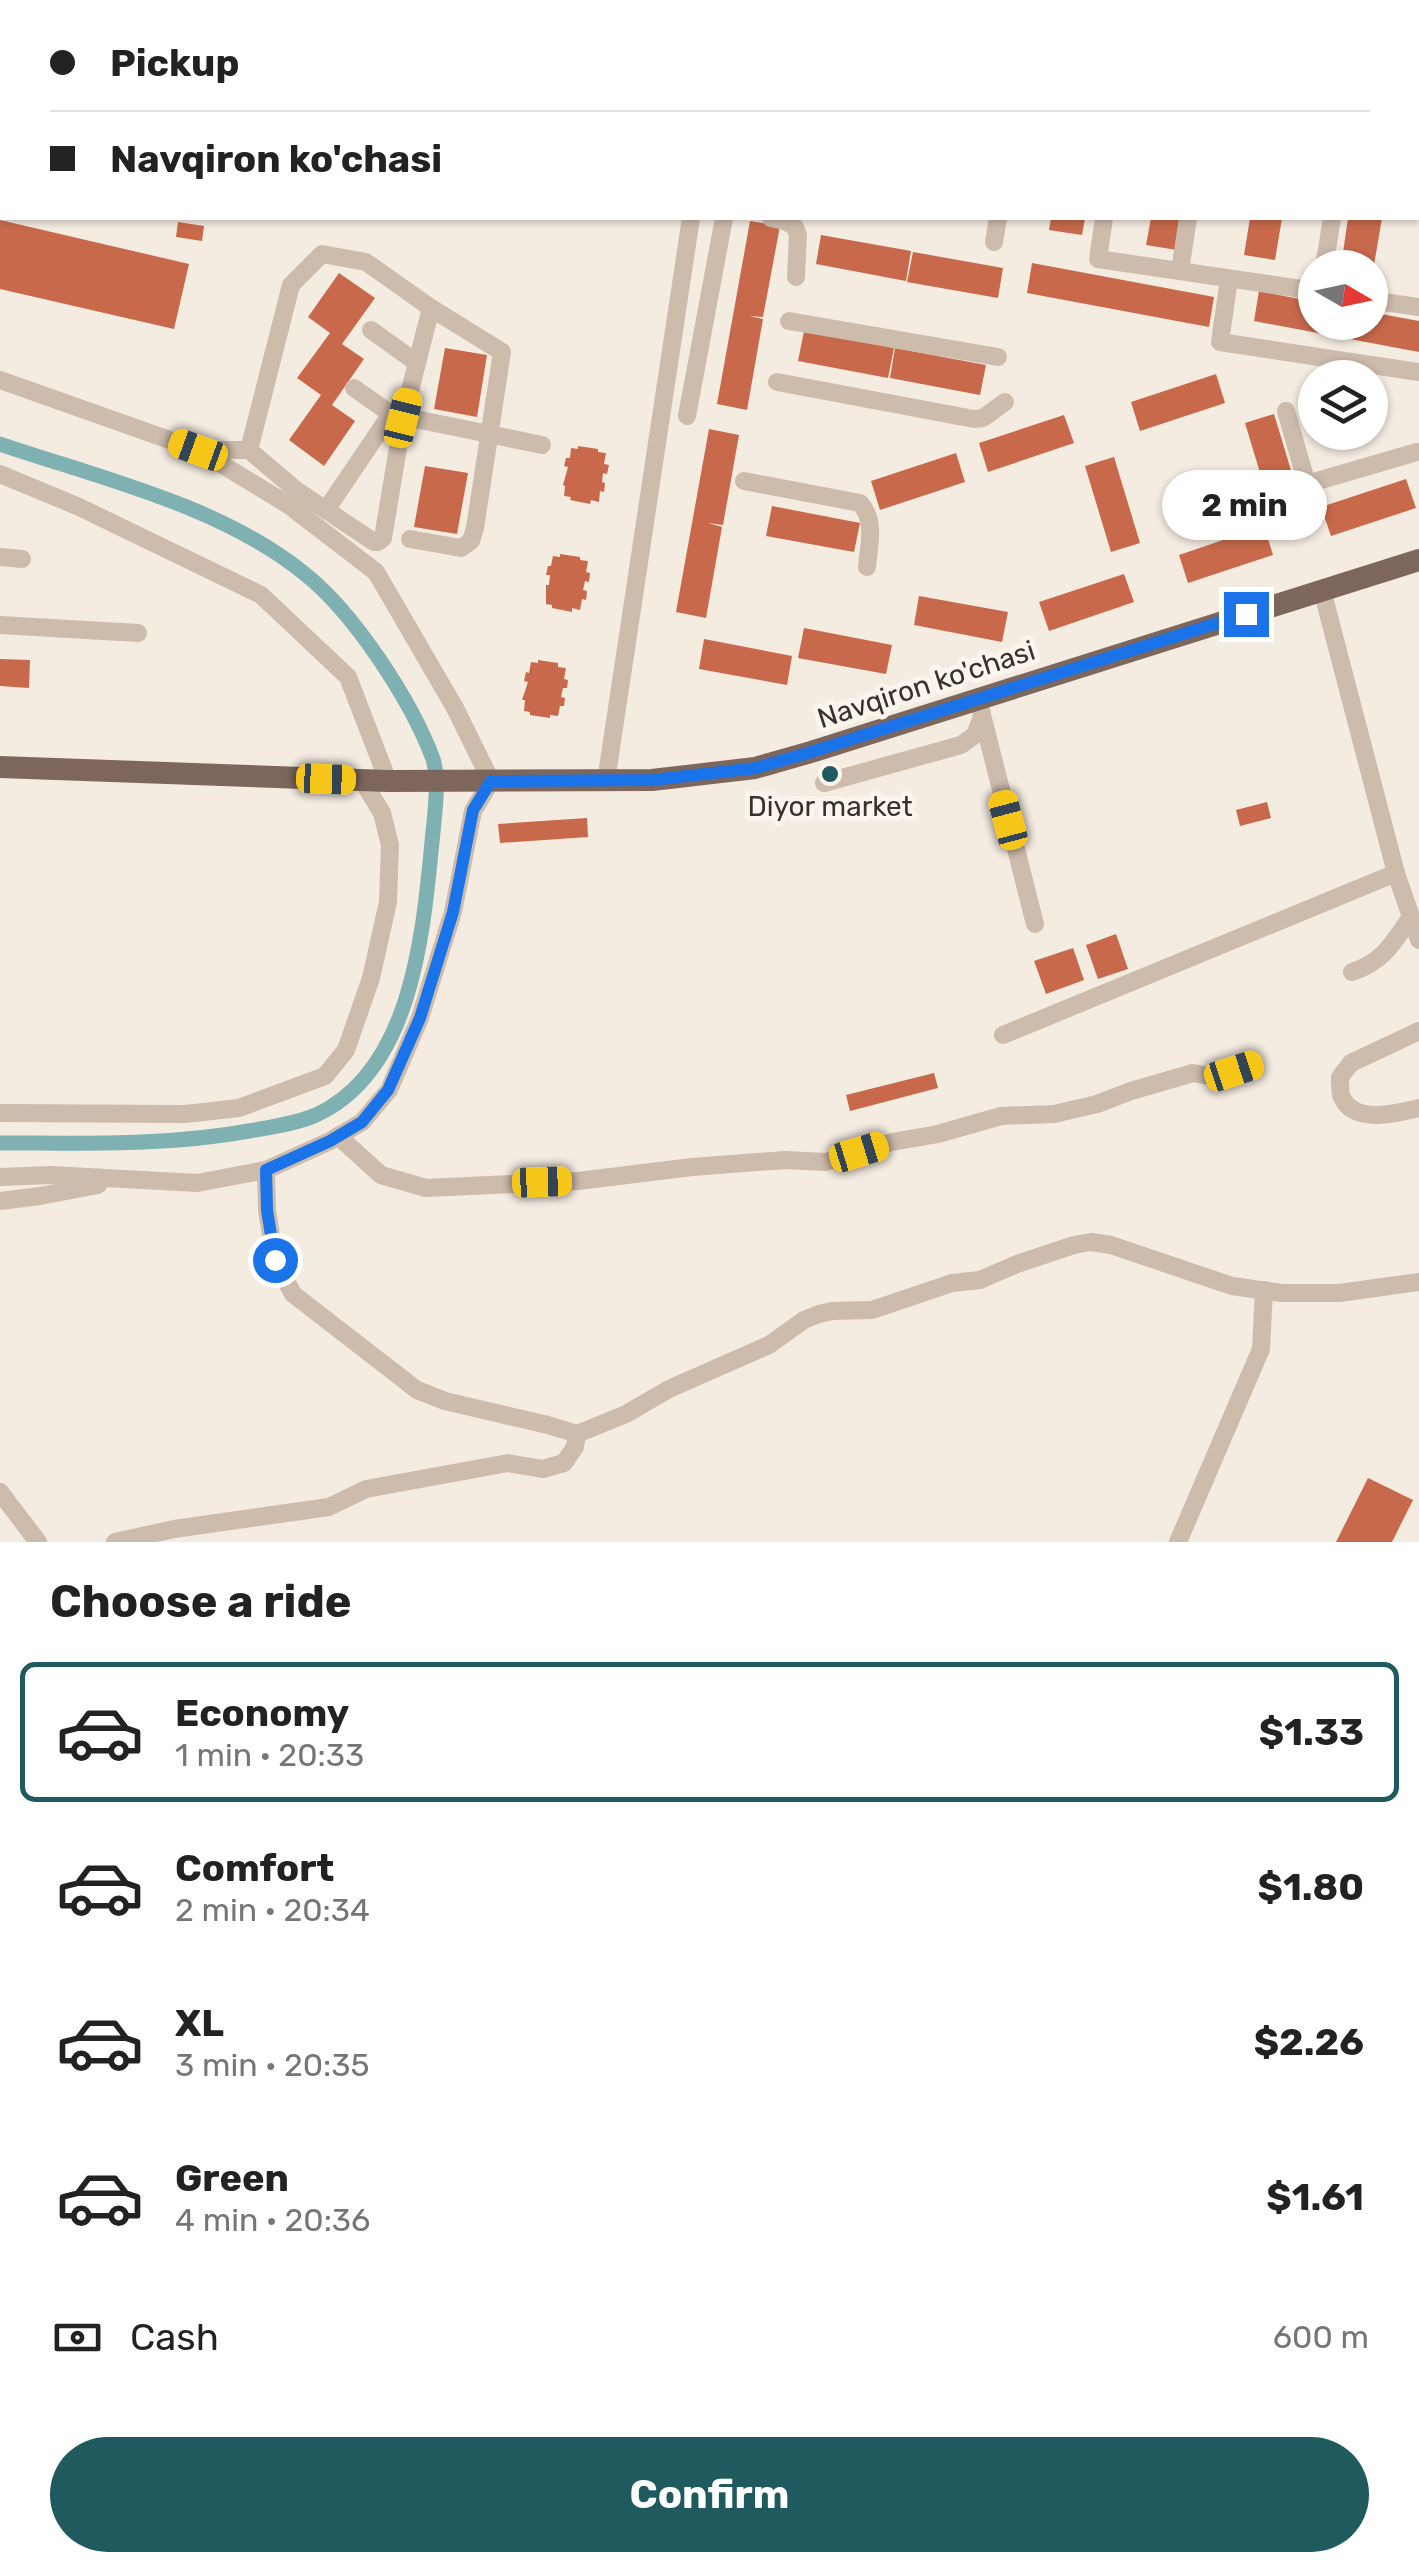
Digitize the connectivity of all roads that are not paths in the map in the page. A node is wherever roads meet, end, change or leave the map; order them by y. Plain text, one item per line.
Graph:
1 (690, 220) edge
2 (724, 220) edge
3 (780, 220) edge
4 (998, 220) edge
5 (1104, 220) edge
6 (1188, 220) edge
7 (1332, 220) edge
8 (994, 242) dead end
9 (1327, 250) edge
10 (1180, 271) junction
11 (796, 278) dead end
12 (1230, 279) junction
13 (1298, 289) edge
14 (1388, 303) edge
15 (1419, 307) edge
16 (430, 308) junction
17 (788, 321) dead end
18 (371, 330) dead end
19 (998, 357) dead end
20 (417, 363) junction
21 (1419, 372) edge
22 (666, 377) junction
23 (0, 380) edge
24 (694, 380) junction
25 (777, 382) dead end
26 (354, 388) dead end
27 (1005, 402) dead end
28 (1286, 411) dead end
29 (397, 416) junction
30 (687, 416) dead end
31 (488, 434) junction
32 (542, 444) dead end
33 (198, 450) junction
34 (249, 450) junction
35 (1418, 452) edge
36 (0, 474) edge
37 (744, 482) dead end
38 (326, 510) junction
39 (410, 539) dead end
40 (0, 557) edge
41 (22, 559) dead end
42 (1419, 560) edge
43 (866, 567) dead end
44 (1322, 590) junction
45 (0, 625) edge
46 (138, 632) dead end
47 (980, 708) junction
48 (0, 767) edge
49 (362, 780) junction
50 (388, 781) junction
51 (491, 781) junction
52 (606, 781) junction
53 (824, 783) dead end
54 (1396, 872) junction
55 (1411, 917) junction
56 (1035, 924) dead end
57 (1419, 940) edge
58 (1352, 972) dead end
59 (1419, 1031) edge
60 (1004, 1035) dead end
61 (1254, 1065) dead end
62 (1419, 1108) edge
63 (0, 1113) edge
64 (338, 1136) junction
65 (266, 1170) junction
66 (0, 1178) edge
67 (126, 1180) junction
68 (0, 1200) edge
69 (1419, 1282) edge
70 (1264, 1290) junction
71 (577, 1434) junction
72 (0, 1492) edge
73 (38, 1542) edge
74 (115, 1542) edge
75 (1178, 1542) edge

1 - 22 street
2 - 24 street
3 - 11 street
4 - 8 street
5 - 10 street
6 - 10 street
7 - 9 street
10 - 12 street
12 - 13 street
12 - 21 street
14 - 15 street
16 - 20 street
16 - 31 street
16 - 34 street
17 - 19 street
18 - 20 street
20 - 29 street
22 - 24 street
22 - 52 street
23 - 33 street
24 - 30 street
25 - 27 street
26 - 29 street
28 - 35 street
29 - 31 street
29 - 38 street
29 - 38 street
31 - 32 street
31 - 39 street
33 - 34 street
33 - 51 street
34 - 38 street
36 - 50 street
37 - 43 street
40 - 41 street
42 - 44 main road, Navqiron ko'chasi
44 - 47 main road, Navqiron ko'chasi
44 - 54 street
45 - 46 street
47 - 52 main road, Navqiron ko'chasi
47 - 53 street
47 - 56 street
48 - 49 main road, Navqiron ko'chasi
49 - 50 main road, Navqiron ko'chasi
49 - 63 street
50 - 51 main road, Navqiron ko'chasi
51 - 52 main road, Navqiron ko'chasi
51 - 64 street
54 - 55 street
54 - 60 street
55 - 57 street
55 - 58 street
59 - 62 street
61 - 64 street
64 - 65 street
65 - 67 street
65 - 71 street
66 - 67 street
67 - 68 street
69 - 70 street
70 - 71 street
70 - 75 street
71 - 74 street
72 - 73 street

